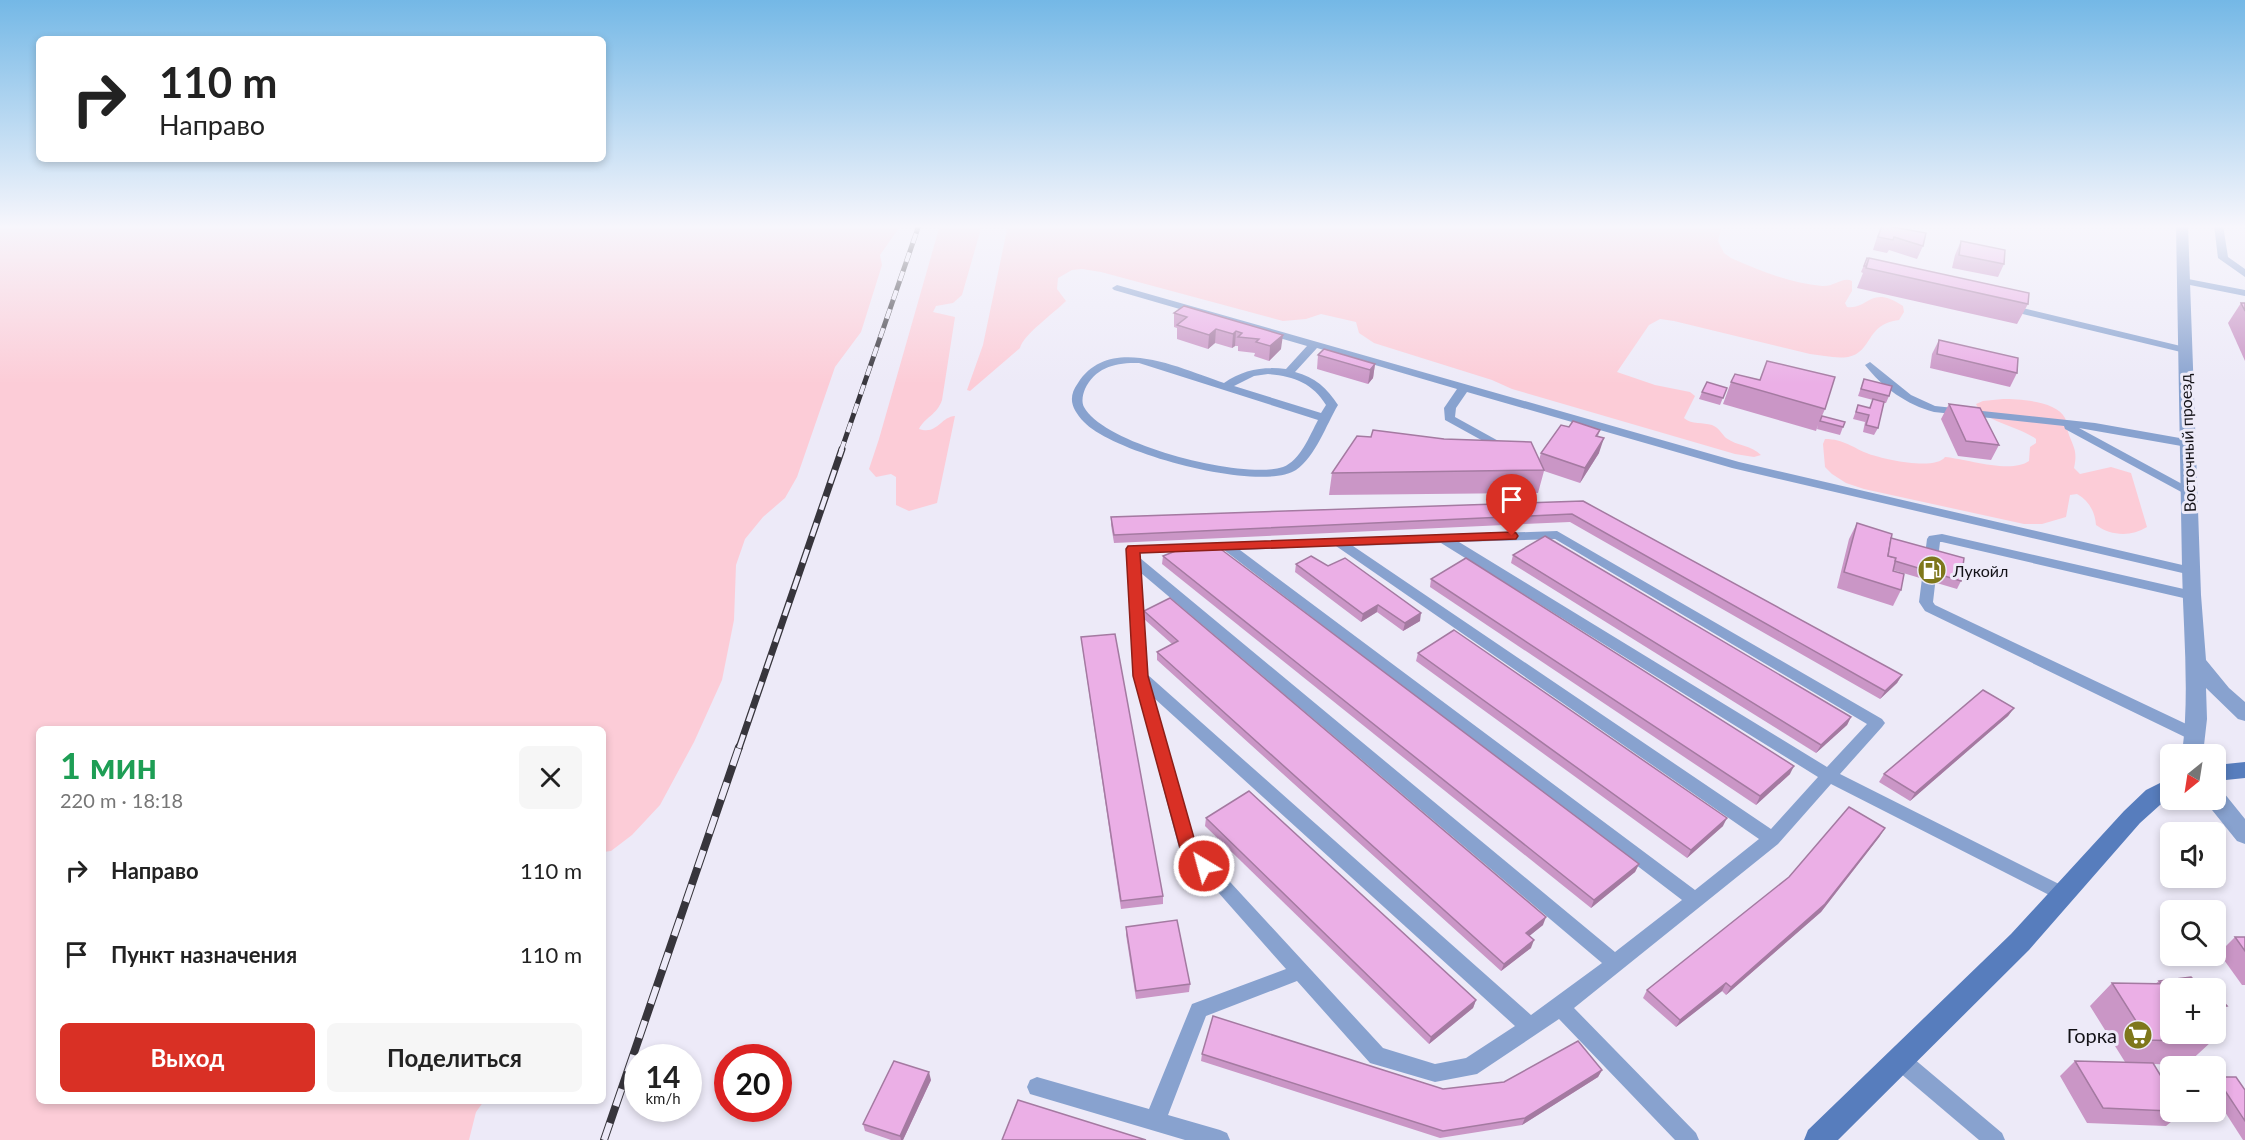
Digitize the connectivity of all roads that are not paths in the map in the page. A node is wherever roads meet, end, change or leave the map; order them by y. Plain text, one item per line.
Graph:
1 (2183, 281) joint
2 (1117, 288) dead end
3 (2243, 294) edge
4 (1992, 304) edge
5 (1315, 344) junction
6 (2185, 350) junction
7 (1870, 365) dead end
8 (1288, 373) junction
9 (1465, 386) junction
10 (1226, 387) junction
11 (1324, 418) junction
12 (2059, 421) junction
13 (2187, 443) junction
14 (1517, 454) edge
15 (2189, 490) junction
16 (1444, 538) junction
17 (1338, 542) junction
18 (1227, 546) junction
19 (1134, 560) junction
20 (2191, 571) junction
21 (2192, 595) junction
22 (2196, 661) junction
23 (1141, 676) junction
24 (2245, 714) edge
25 (2192, 744) edge
26 (2194, 744) edge
27 (2245, 770) edge
28 (2226, 772) edge
29 (1829, 776) junction
30 (2160, 792) edge
31 (2225, 810) edge
32 (2245, 835) edge
33 (1772, 839) junction
34 (2063, 894) junction
35 (1695, 900) junction
36 (1615, 963) junction
37 (1300, 972) junction
38 (1560, 1007) junction
39 (1530, 1027) junction
40 (1900, 1060) junction
41 (1037, 1087) dead end
42 (1155, 1121) junction
43 (1220, 1140) edge
44 (1689, 1140) edge
45 (1818, 1140) edge
46 (1995, 1140) edge

1 - 3 lane
1 - 6 street, Восточный проезд
2 - 5 lane
4 - 6 lane
5 - 8 lane
5 - 9 lane
6 - 13 street, Восточный проезд
7 - 12 lane
8 - 10 lane
8 - 11 lane
9 - 14 lane
9 - 20 lane
10 - 11 lane
10 - 11 lane
12 - 13 lane
12 - 15 lane
13 - 15 street, Восточный проезд
15 - 20 street, Восточный проезд
16 - 17 lane
16 - 29 lane
16 - 29 lane
17 - 18 lane
17 - 33 lane
18 - 19 lane
18 - 35 lane
19 - 23 lane
19 - 36 lane
20 - 21 street, Восточный проезд
21 - 22 street, Восточный проезд
21 - 25 lane
22 - 24 street
22 - 26 street, Восточный проезд
23 - 37 lane
23 - 39 lane
27 - 28 main road
29 - 33 lane
29 - 34 lane
30 - 34 main road
31 - 32 street
33 - 35 lane
34 - 40 main road
35 - 36 lane
36 - 38 lane
37 - 39 lane
37 - 42 lane
38 - 39 lane
38 - 44 lane
40 - 45 main road
40 - 46 lane
41 - 42 lane
42 - 43 lane

